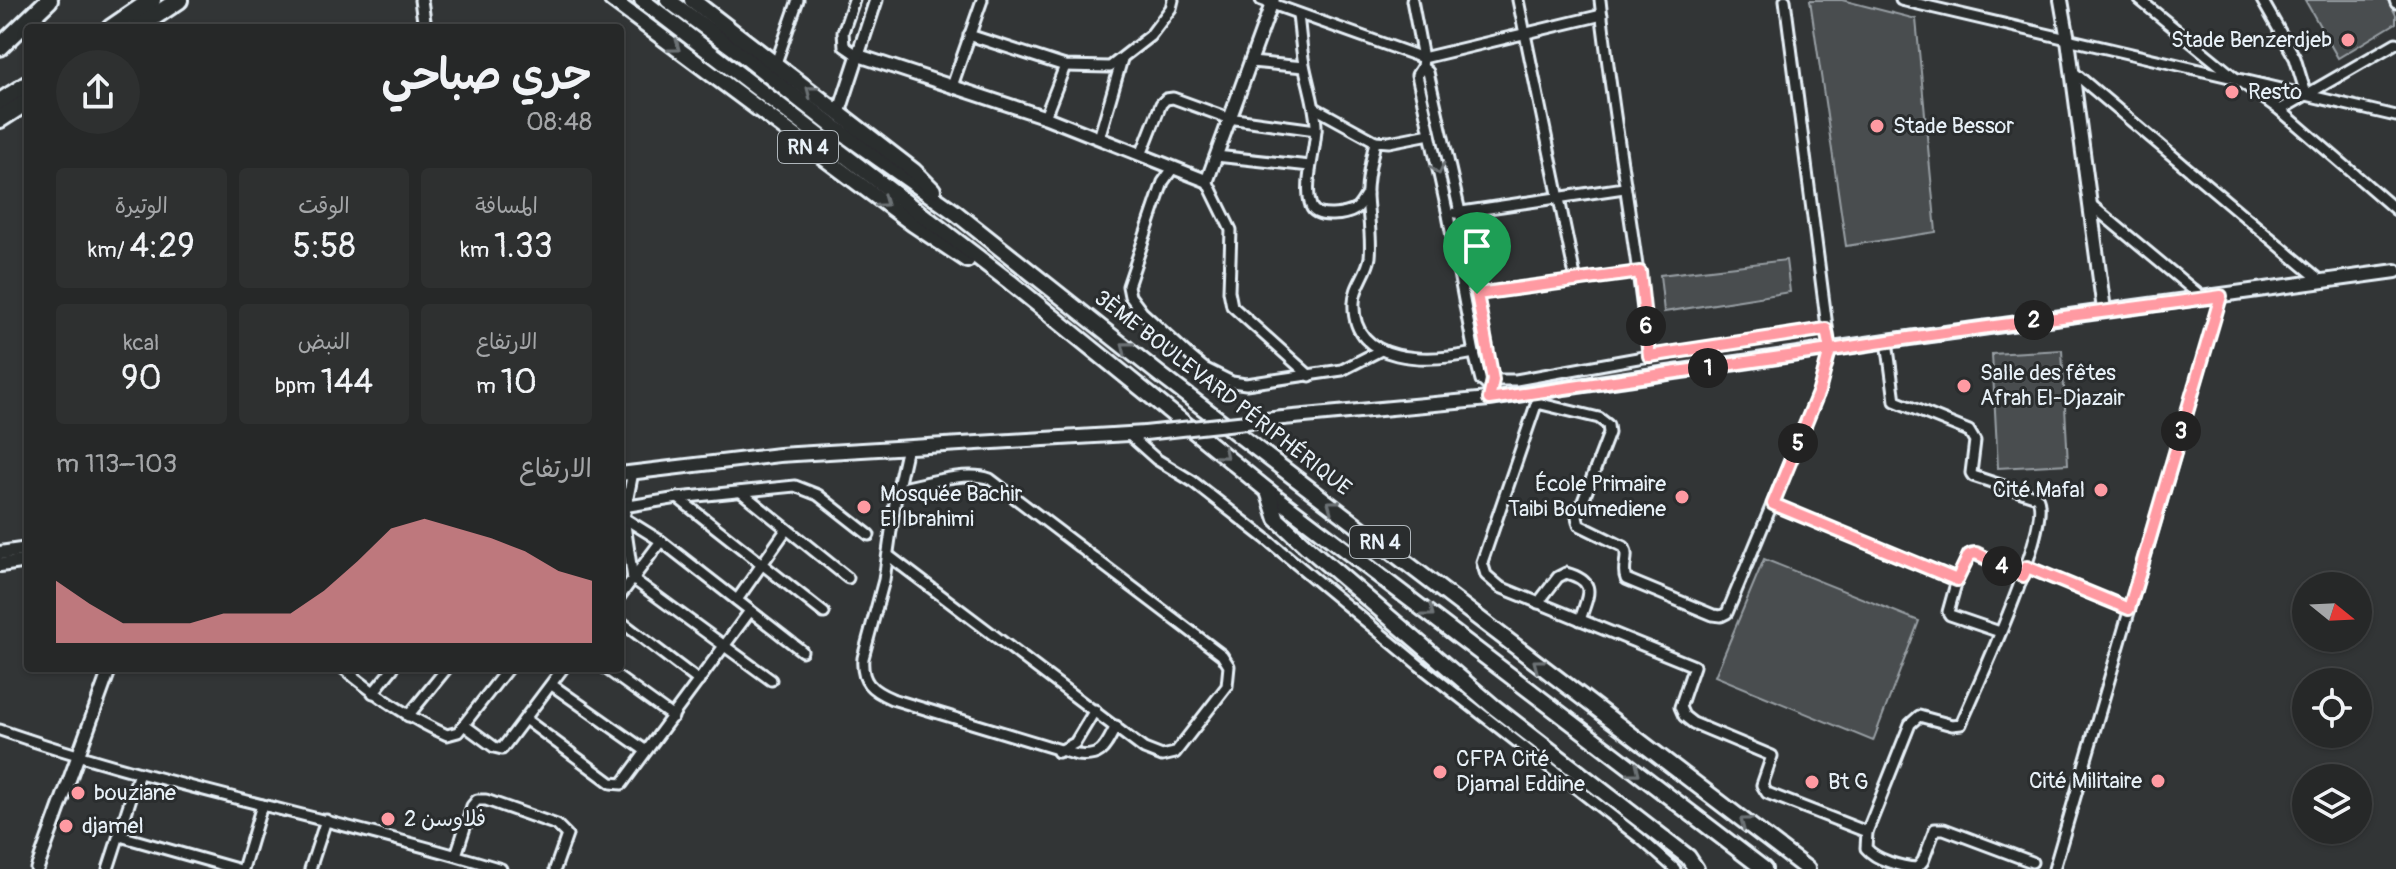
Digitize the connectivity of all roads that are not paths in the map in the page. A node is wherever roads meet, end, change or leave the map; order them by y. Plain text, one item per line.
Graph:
1 (49, 0) edge
2 (152, 0) edge
3 (179, 0) edge
4 (421, 0) edge
5 (612, 0) edge
6 (642, 0) edge
7 (668, 0) edge
8 (798, 0) edge
9 (854, 0) edge
10 (876, 0) edge
11 (982, 0) edge
12 (1173, 0) edge
13 (1412, 0) edge
14 (1518, 0) edge
15 (1600, 0) edge
16 (1785, 0) edge
17 (1901, 0) edge
18 (2061, 0) edge
19 (2140, 0) edge
20 (2262, 0) edge
21 (1268, 1) edge
22 (699, 3) edge
23 (1298, 15) junction
24 (1602, 15) junction
25 (117, 24) edge
26 (143, 24) edge
27 (424, 24) edge
28 (1524, 34) junction
29 (969, 35) junction
30 (2068, 40) junction
31 (2396, 43) edge
32 (0, 47) edge
33 (857, 55) junction
34 (1122, 59) junction
35 (1251, 62) junction
36 (776, 63) junction
37 (1422, 63) junction
38 (1065, 66) junction
39 (1304, 67) junction
40 (2071, 70) junction
41 (2234, 77) junction
42 (952, 86) junction
43 (24, 87) edge
44 (2306, 94) junction
45 (0, 102) edge
46 (24, 104) edge
47 (1315, 108) junction
48 (2280, 110) junction
49 (839, 113) junction
50 (2396, 116) edge
51 (1045, 117) junction
52 (1228, 118) junction
53 (0, 119) edge
54 (1316, 130) junction
55 (1430, 134) junction
56 (1099, 138) junction
57 (1375, 141) junction
58 (1141, 155) junction
59 (1216, 156) junction
60 (1310, 166) junction
61 (1173, 168) junction
62 (1207, 181) junction
63 (1624, 188) junction
64 (1367, 194) junction
65 (1558, 198) junction
66 (2090, 204) junction
67 (2396, 210) edge
68 (1460, 212) junction
69 (956, 213) junction
70 (1448, 215) junction
71 (2396, 271) edge
72 (1640, 272) junction
73 (2320, 280) junction
74 (1576, 281) junction
75 (1010, 282) junction
76 (1477, 294) junction
77 (2221, 296) junction
78 (2203, 298) junction
79 (2104, 310) junction
80 (1826, 329) junction
81 (1887, 341) junction
82 (1381, 350) junction
83 (1830, 350) junction
84 (1474, 353) junction
85 (1649, 356) junction
86 (1310, 376) junction
87 (1491, 389) junction
88 (1539, 398) junction
89 (1128, 434) junction
90 (907, 447) junction
91 (626, 473) edge
92 (898, 489) junction
93 (1268, 491) junction
94 (741, 492) junction
95 (624, 496) edge
96 (678, 498) junction
97 (1773, 504) junction
98 (624, 507) edge
99 (624, 522) edge
100 (786, 530) junction
101 (624, 532) edge
102 (869, 535) dead end
103 (661, 541) junction
104 (24, 550) edge
105 (0, 553) edge
106 (889, 556) junction
107 (24, 562) edge
108 (761, 564) junction
109 (0, 565) edge
110 (2025, 572) junction
111 (848, 578) dead end
112 (633, 579) junction
113 (1957, 580) junction
114 (624, 591) edge
115 (737, 600) junction
116 (1538, 603) junction
117 (2129, 609) junction
118 (750, 611) junction
119 (824, 613) dead end
120 (1580, 620) junction
121 (624, 624) edge
122 (2000, 632) junction
123 (725, 646) junction
124 (802, 651) dead end
125 (108, 672) edge
126 (348, 672) edge
127 (390, 672) edge
128 (444, 672) edge
129 (505, 672) edge
130 (560, 672) edge
131 (611, 672) edge
132 (771, 680) dead end
133 (699, 681) junction
134 (552, 685) junction
135 (373, 693) junction
136 (1095, 710) junction
137 (408, 716) junction
138 (673, 717) junction
139 (525, 719) junction
140 (464, 725) junction
141 (1116, 726) junction
142 (0, 730) edge
143 (646, 751) junction
144 (1058, 752) junction
145 (76, 756) junction
146 (139, 773) junction
147 (262, 805) junction
148 (326, 820) junction
149 (1867, 832) junction
150 (120, 836) junction
151 (456, 855) junction
152 (2032, 862) dead end
153 (1692, 863) edge
154 (37, 869) edge
155 (108, 869) edge
156 (237, 869) edge
157 (243, 869) edge
158 (310, 869) edge
159 (501, 869) edge
160 (555, 869) edge
161 (1675, 869) edge
162 (1704, 869) edge
163 (1764, 869) edge
164 (1807, 869) edge
165 (2054, 869) edge

1 - 32 highway
2 - 25 highway
3 - 26 highway
4 - 27 street
5 -> 75 highway, 3ÈME BOULEVARD PÉRIPHÉRIQUE / RN 4
6 - 75 highway, 3ÈME BOULEVARD PÉRIPHÉRIQUE / RN 4
7 - 69 highway, 3ÈME BOULEVARD PÉRIPHÉRIQUE / RN 4
8 - 36 street
9 - 33 street
10 - 33 street
11 - 29 street
12 - 34 street
13 - 37 street
14 - 28 street
15 - 24 street
16 - 80 street
17 - 30 street
18 - 30 main road
19 - 41 street
20 - 44 street
21 - 23 street
21 - 35 street
22 - 36 highway, 3ÈME BOULEVARD PÉRIPHÉRIQUE / RN 4
23 - 37 street
23 - 39 street
24 - 28 street
24 - 63 street
28 - 37 street
28 - 65 street
29 - 38 street
29 - 42 street
30 - 40 main road
30 - 41 street
31 - 44 street
33 - 42 street
33 - 49 street
34 - 38 street
34 - 56 street
35 - 39 street
35 - 52 street
49 -> 36 highway, 3ÈME BOULEVARD PÉRIPHÉRIQUE / RN 4
37 - 55 street
37 - 68 street
38 - 51 street
39 - 47 street
40 - 66 main road
40 - 73 street
41 - 44 street
41 - 48 street
42 - 51 street
43 - 45 highway
44 - 48 street
44 - 50 street
46 - 53 highway
47 - 54 street
47 - 57 street
48 - 67 street
49 - 69 highway, 3ÈME BOULEVARD PÉRIPHÉRIQUE / RN 4
51 - 56 street
52 - 54 street
52 - 58 street
52 - 59 street
54 - 60 street
55 - 57 street
55 -> 70 street
56 - 58 street
57 - 64 street
58 - 61 street
59 - 60 street
59 - 62 street
60 - 64 street
61 - 62 street
61 - 86 street
62 - 86 street
63 - 65 street
63 - 72 street
64 - 82 street
65 - 68 street
65 - 74 street
66 - 78 street
66 - 79 main road
68 - 70 street
68 - 76 street
164 -> 69 highway, 3ÈME BOULEVARD PÉRIPHÉRIQUE / RN 4
70 - 84 street
71 - 73 main road
72 - 74 street
72 - 85 street
73 - 77 main road
74 - 76 street
75 -> 93 highway, 3ÈME BOULEVARD PÉRIPHÉRIQUE / RN 4
76 - 87 street
77 - 78 main road
77 - 117 street
78 - 79 main road
79 - 81 main road
80 - 83 street
80 - 85 street
81 - 83 main road
81 - 110 street
82 - 84 street
82 - 86 street
83 - 88 main road
83 - 97 street
84 - 87 street
85 - 87 street
87 - 88 main road
87 - 89 main road, bridge
88 - 97 street
88 - 116 street
89 - 90 main road
89 - 161 street
90 - 91 main road
90 - 92 street
91 - 95 street
92 - 106 street
92 - 141 street
93 - 153 highway
93 -> 163 highway, 3ÈME BOULEVARD PÉRIPHÉRIQUE / RN 4
94 - 96 street
94 - 100 street
94 - 102 street
96 - 98 street
96 - 108 street
97 - 113 street
99 - 103 street
100 - 108 street
100 - 111 street
101 - 112 street
103 - 112 street
103 - 115 street
104 - 105 main road
106 - 136 street
106 - 144 street
107 - 109 main road
108 - 115 street
108 - 119 street
110 - 113 street
110 - 117 street
110 - 122 street
112 - 114 street
112 - 123 street
113 - 122 street
115 - 118 street
116 - 120 street
116 - 120 street
117 - 165 street
118 - 123 street
118 - 124 street
120 - 149 street
121 - 133 street
122 - 149 street
123 - 132 street
123 - 133 street
125 - 145 street
126 - 135 street
127 - 135 street
128 - 137 street
129 - 140 street
130 - 134 street
131 - 138 street
133 - 138 street
134 - 139 street
134 - 143 street
135 - 137 street
136 - 141 street
136 - 144 street
137 - 140 street
138 - 143 street
139 - 140 street
139 - 143 street
141 - 144 street
142 - 145 street
145 - 146 street
145 - 154 street
146 - 147 street
146 - 150 street
147 - 148 street
147 - 157 street
148 - 151 street
148 - 158 street
149 - 152 street
150 - 155 street
150 - 156 street
151 - 159 street
151 - 160 street
153 - 162 highway

